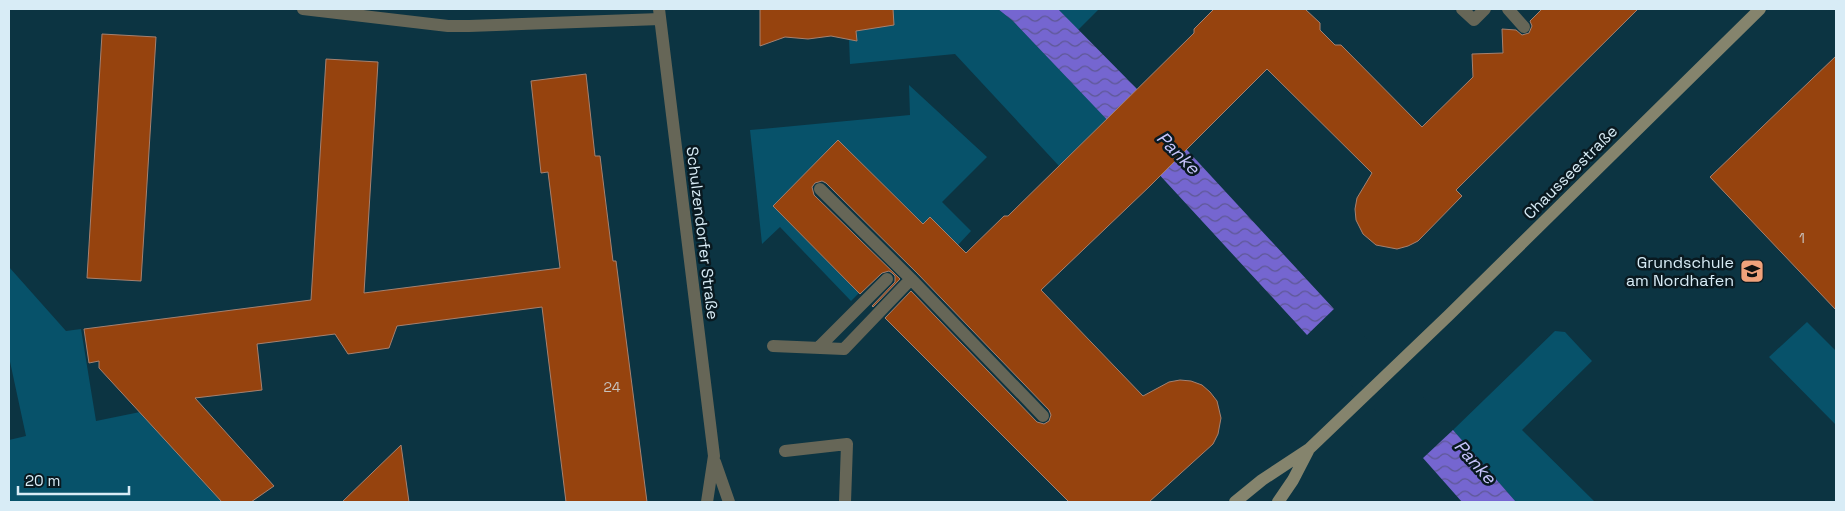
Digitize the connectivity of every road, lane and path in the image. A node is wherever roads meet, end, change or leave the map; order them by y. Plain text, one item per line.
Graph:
1 (303, 9) edge
2 (1462, 9) edge
3 (1486, 9) edge
4 (1508, 9) edge
5 (1760, 9) edge
6 (660, 14) edge
7 (1524, 27) dead end
8 (820, 189) dead end
9 (887, 278) dead end
10 (911, 279) junction
11 (773, 346) dead end
12 (818, 348) junction
13 (1043, 416) dead end
14 (1309, 449) junction
15 (785, 451) dead end
16 (714, 462) junction
17 (707, 502) edge
18 (729, 502) edge
19 (845, 502) edge
20 (1235, 502) edge
21 (1278, 502) edge

1 - 6 street
2 - 3 street
4 - 7 street
5 - 14 main road, Chausseestraße
6 - 16 street, Schulzendorfer Straße
8 - 10 street
9 - 12 street
10 - 12 street
10 - 13 street
11 - 12 street
14 - 20 main road
14 - 21 main road
15 - 19 street
16 - 17 street, Schulzendorfer Straße
16 - 18 street, Schulzendorfer Straße

